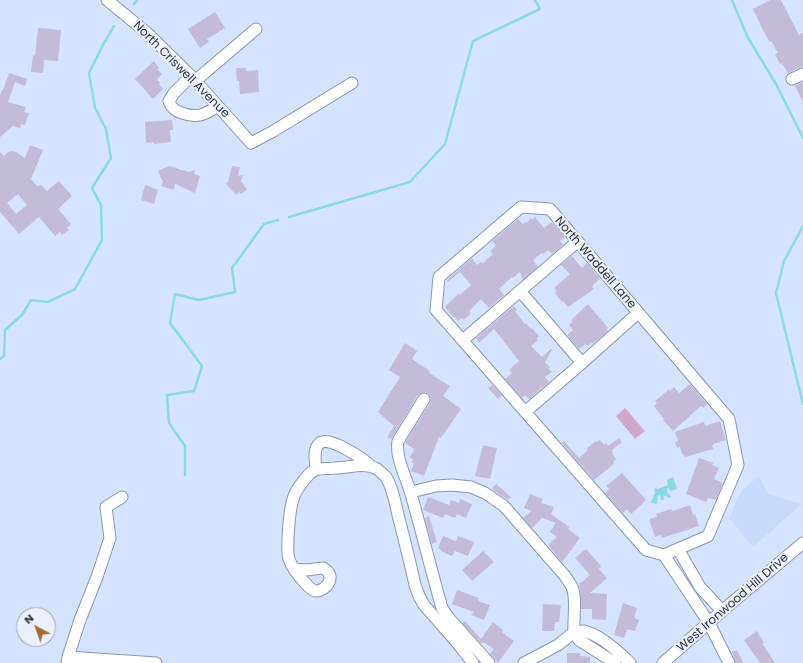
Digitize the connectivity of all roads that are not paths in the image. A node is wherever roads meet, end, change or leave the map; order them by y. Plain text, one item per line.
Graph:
1 (107, 0) edge
2 (256, 29) dead end
3 (803, 74) edge
4 (193, 78) junction
5 (792, 80) dead end
6 (352, 82) dead end
7 (218, 106) junction
8 (577, 242) junction
9 (520, 291) junction
10 (638, 313) junction
11 (463, 340) junction
12 (582, 364) junction
13 (424, 399) dead end
14 (525, 412) junction
15 (372, 467) junction
16 (316, 469) junction
17 (411, 492) junction
18 (122, 496) dead end
19 (803, 543) edge
20 (678, 549) junction
21 (664, 555) junction
22 (294, 569) dead end
23 (722, 611) junction
24 (708, 623) junction
25 (574, 629) junction
26 (606, 643) junction
27 (600, 653) junction
28 (67, 660) edge
29 (156, 663) edge
30 (473, 663) edge
31 (489, 663) edge
32 (524, 663) edge
33 (615, 663) edge
34 (630, 663) edge
35 (663, 663) edge
36 (729, 663) edge

1 - 4 street, North Criswell Avenue
2 - 4 street
3 - 5 street
4 - 7 street, North Criswell Avenue
4 - 7 street
6 - 7 street, North Criswell Avenue
8 - 9 street
8 - 10 street, North Waddell Lane
8 - 11 street, North Waddell Lane
9 - 11 street
9 - 12 street
10 - 12 street
10 - 20 street, North Waddell Lane
11 - 14 street, North Waddell Lane
12 - 14 street
13 - 17 street
14 - 21 street, North Waddell Lane
15 - 16 street
15 - 16 street
15 - 30 street
16 - 22 street
17 - 25 street
17 - 31 street
18 - 28 street
19 - 23 street, West Ironwood Hill Drive
20 - 21 street, North Waddell Lane
20 - 23 street
21 - 24 street
23 - 24 street, West Ironwood Hill Drive
24 - 35 street, West Ironwood Hill Drive
24 - 36 street
25 - 26 street
25 - 27 street
25 - 32 street
26 - 27 street
26 - 34 street
27 - 33 street
28 - 29 street

